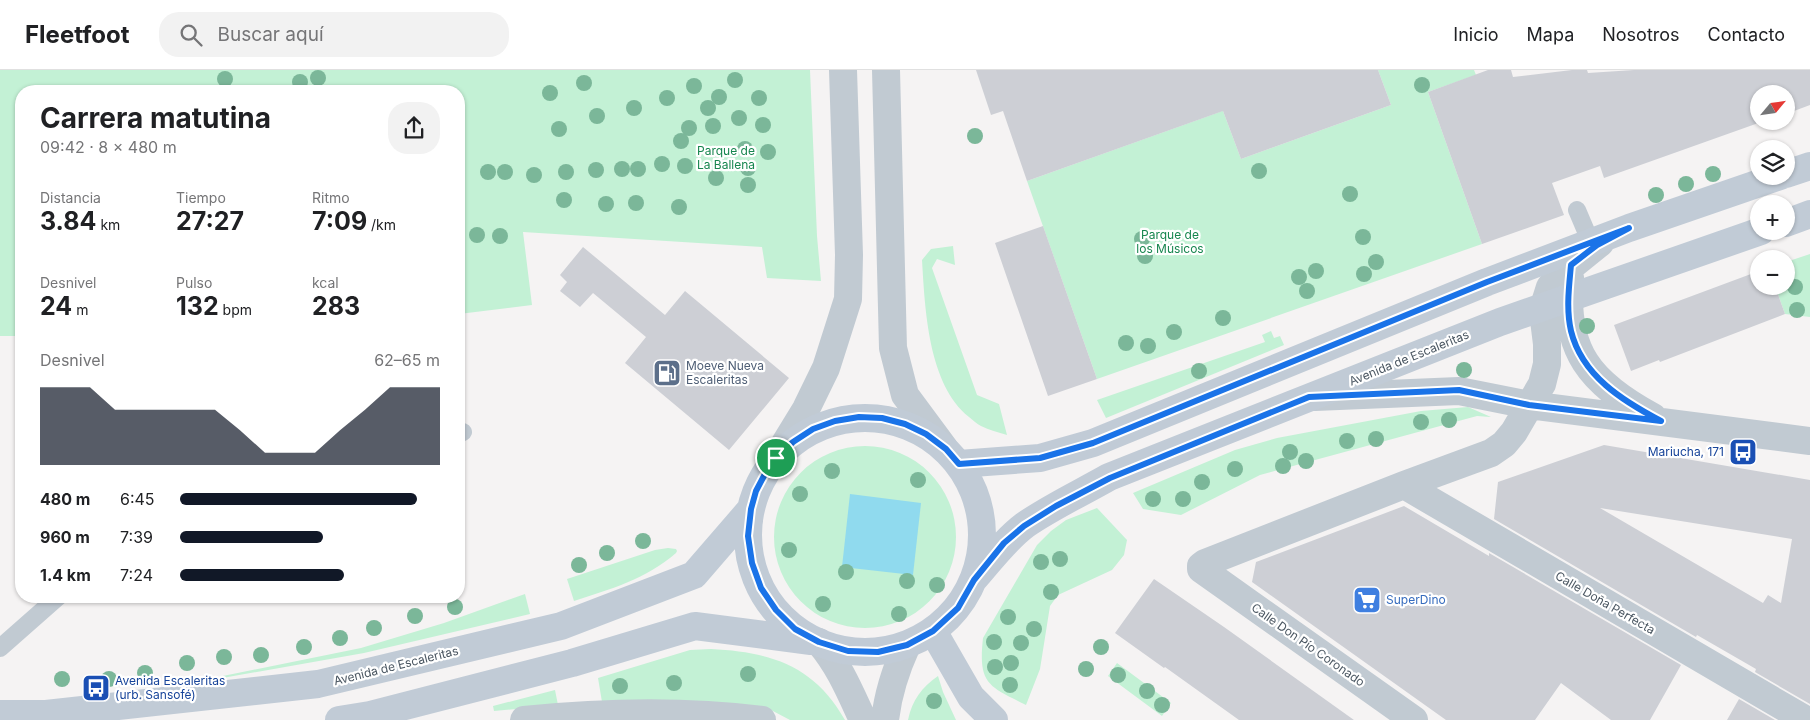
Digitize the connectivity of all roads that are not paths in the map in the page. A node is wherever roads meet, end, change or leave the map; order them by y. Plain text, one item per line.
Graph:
1 (843, 70) edge
2 (886, 70) edge
3 (1810, 166) edge
4 (1795, 171) edge
5 (1754, 185) edge
6 (1577, 210) dead end
7 (1810, 214) edge
8 (1795, 220) edge
9 (1629, 228) junction
10 (1750, 235) edge
11 (1591, 243) junction
12 (1556, 302) junction
13 (1309, 397) junction
14 (1529, 405) junction
15 (1661, 421) junction
16 (1810, 441) edge
17 (952, 456) junction
18 (776, 458) junction
19 (1404, 485) junction
20 (751, 509) junction
21 (974, 580) junction
22 (51, 603) edge
23 (933, 631) junction
24 (819, 642) junction
25 (907, 645) junction
26 (0, 648) edge
27 (0, 714) edge
28 (382, 717) edge
29 (339, 720) edge
30 (524, 720) edge
31 (762, 720) edge
32 (863, 720) edge
33 (885, 720) edge
34 (994, 720) edge
35 (1414, 720) edge
36 (1806, 720) edge

1 - 18 street
2 - 17 street
3 - 4 street
5 - 9 street
6 - 11 lane
7 - 8 street
9 - 11 street
9 - 12 street
10 - 12 street, Avenida de Escaleritas
11 - 17 street
12 - 13 street, Avenida de Escaleritas
12 - 14 street
12 - 15 street
13 - 14 street
13 - 21 street, Avenida de Escaleritas
14 - 15 street
14 - 19 street
15 - 16 street
17 - 18 street
17 - 21 street
18 - 20 street
19 - 35 street, Calle Don Pío Coronado
19 - 36 street, Calle Doña Perfecta
20 - 24 street
20 - 27 street, Avenida de Escaleritas
21 - 23 street
22 - 26 lane
23 - 25 street
23 - 34 street
24 - 25 street
24 - 28 street
24 - 32 street
25 - 33 street
28 - 29 street
30 - 31 street

